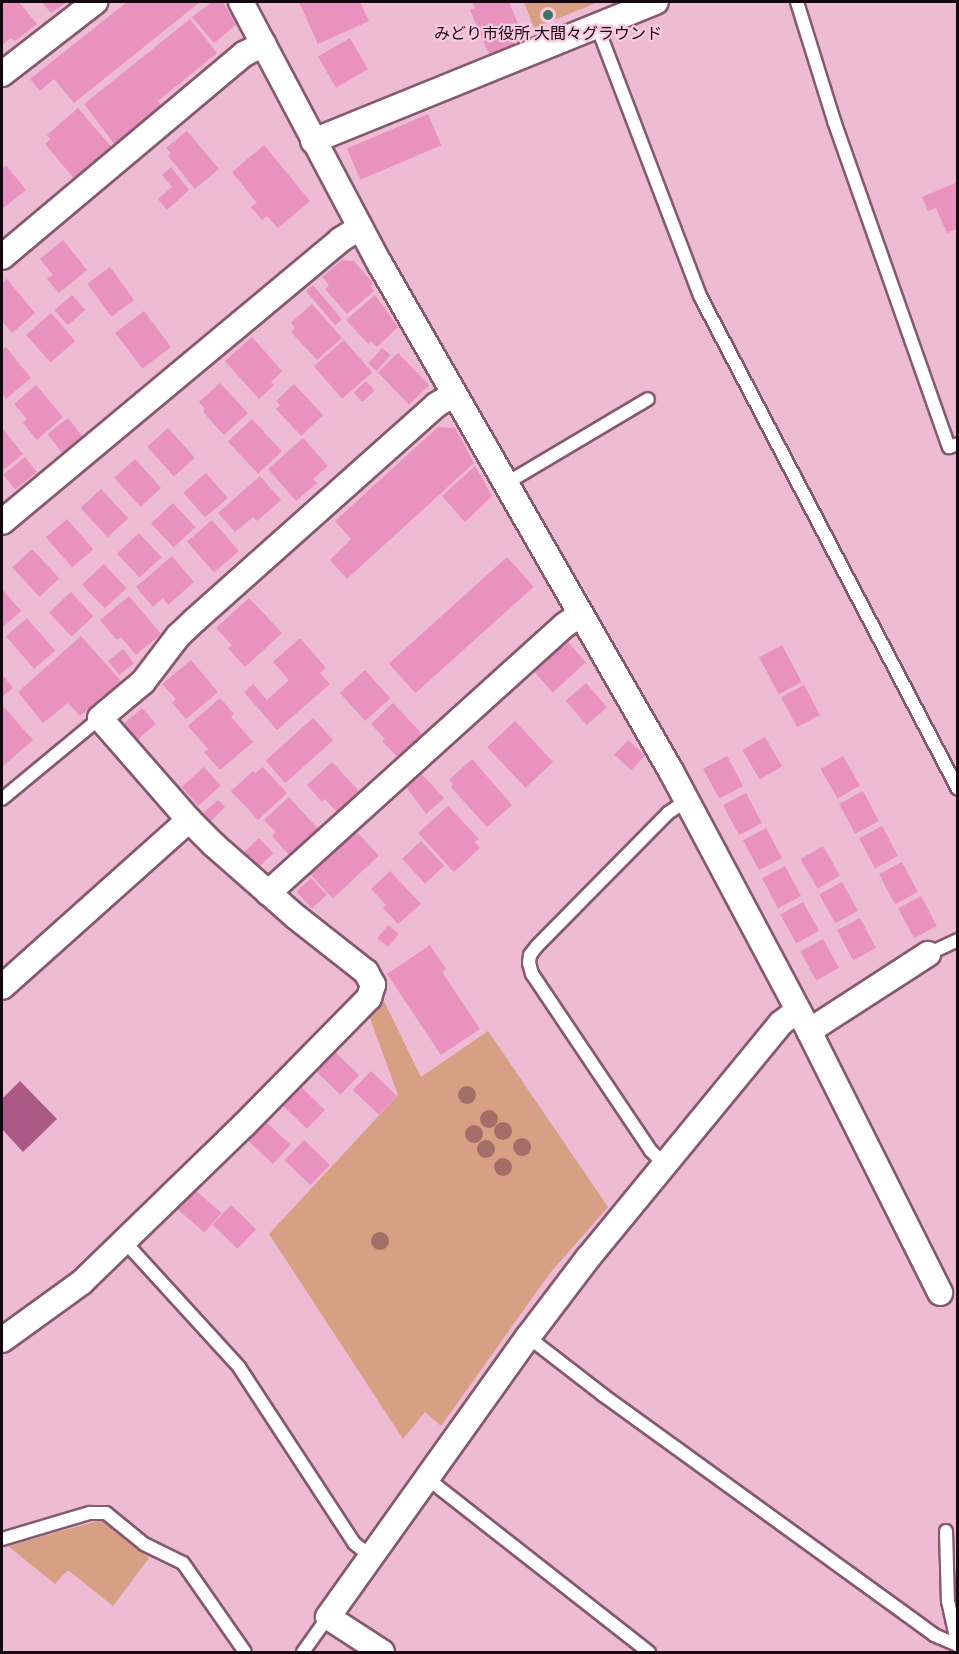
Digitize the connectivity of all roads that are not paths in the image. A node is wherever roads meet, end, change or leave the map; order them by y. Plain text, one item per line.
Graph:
1 (95, 2) edge
2 (241, 2) edge
3 (656, 2) edge
4 (797, 2) edge
5 (597, 26) junction
6 (264, 44) junction
7 (2, 74) edge
8 (313, 141) junction
9 (359, 228) junction
10 (2, 257) edge
11 (454, 394) junction
12 (648, 399) dead end
13 (957, 444) edge
14 (505, 484) junction
15 (2, 522) edge
16 (580, 614) junction
17 (100, 717) junction
18 (957, 789) edge
19 (2, 799) edge
20 (686, 801) junction
21 (189, 820) junction
22 (268, 893) junction
23 (957, 940) edge
24 (928, 954) joint
25 (2, 987) edge
26 (803, 1021) junction
27 (665, 1165) junction
28 (125, 1242) junction
29 (940, 1293) dead end
30 (528, 1337) junction
31 (2, 1340) edge
32 (428, 1479) junction
33 (946, 1531) dead end
34 (2, 1539) edge
35 (370, 1556) junction
36 (328, 1617) junction
37 (957, 1646) edge
38 (245, 1653) edge
39 (303, 1653) edge
40 (382, 1653) edge
41 (649, 1653) edge

1 - 7 street
2 - 6 street
3 - 5 street
4 - 13 lane
5 - 8 street
5 - 18 lane
6 - 8 street
6 - 10 street
8 - 9 street
9 - 11 street
9 - 15 street
11 - 14 street
11 - 17 street
12 - 14 lane
14 - 16 street
16 - 20 street
16 - 22 street
17 - 19 lane
17 - 21 street
20 - 26 street
20 - 27 lane
21 - 22 street
21 - 25 street
22 - 28 street
23 - 24 lane
24 - 26 street
26 - 27 street
26 - 29 street
27 - 30 street
28 - 31 street
28 - 35 lane
30 - 32 street
30 - 37 lane
32 - 35 street
32 - 41 lane
33 - 37 lane
34 - 38 lane
35 - 36 street
36 - 39 lane
36 - 40 street

